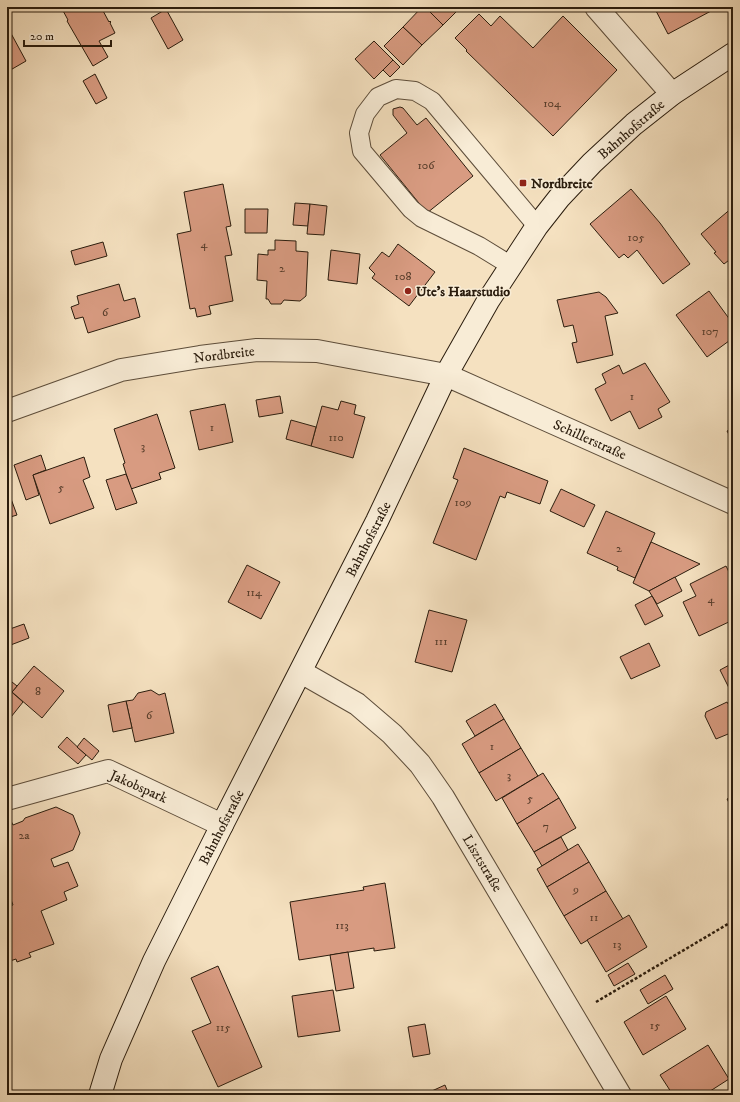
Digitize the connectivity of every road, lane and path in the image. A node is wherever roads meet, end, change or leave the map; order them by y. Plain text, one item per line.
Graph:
1 (596, 7) edge
2 (733, 54) edge
3 (672, 94) junction
4 (537, 226) junction
5 (510, 265) junction
6 (446, 376) junction
7 (7, 412) edge
8 (733, 503) edge
9 (300, 672) junction
10 (7, 799) edge
11 (222, 825) junction
12 (733, 921) edge
13 (574, 1015) junction
14 (100, 1095) edge
15 (620, 1095) edge

1 - 3 street
2 - 3 street, Bahnhofstraße
3 - 4 street, Bahnhofstraße
4 - 5 street, Bahnhofstraße
4 - 5 lane
5 - 6 street, Bahnhofstraße
6 - 7 street, Nordbreite
6 - 8 street, Schillerstraße
6 - 9 street, Bahnhofstraße
9 - 11 street, Bahnhofstraße
9 - 13 street, Lisztstraße
10 - 11 street, Jakobspark
11 - 14 street, Bahnhofstraße
12 - 13 path
13 - 15 street, Lisztstraße

